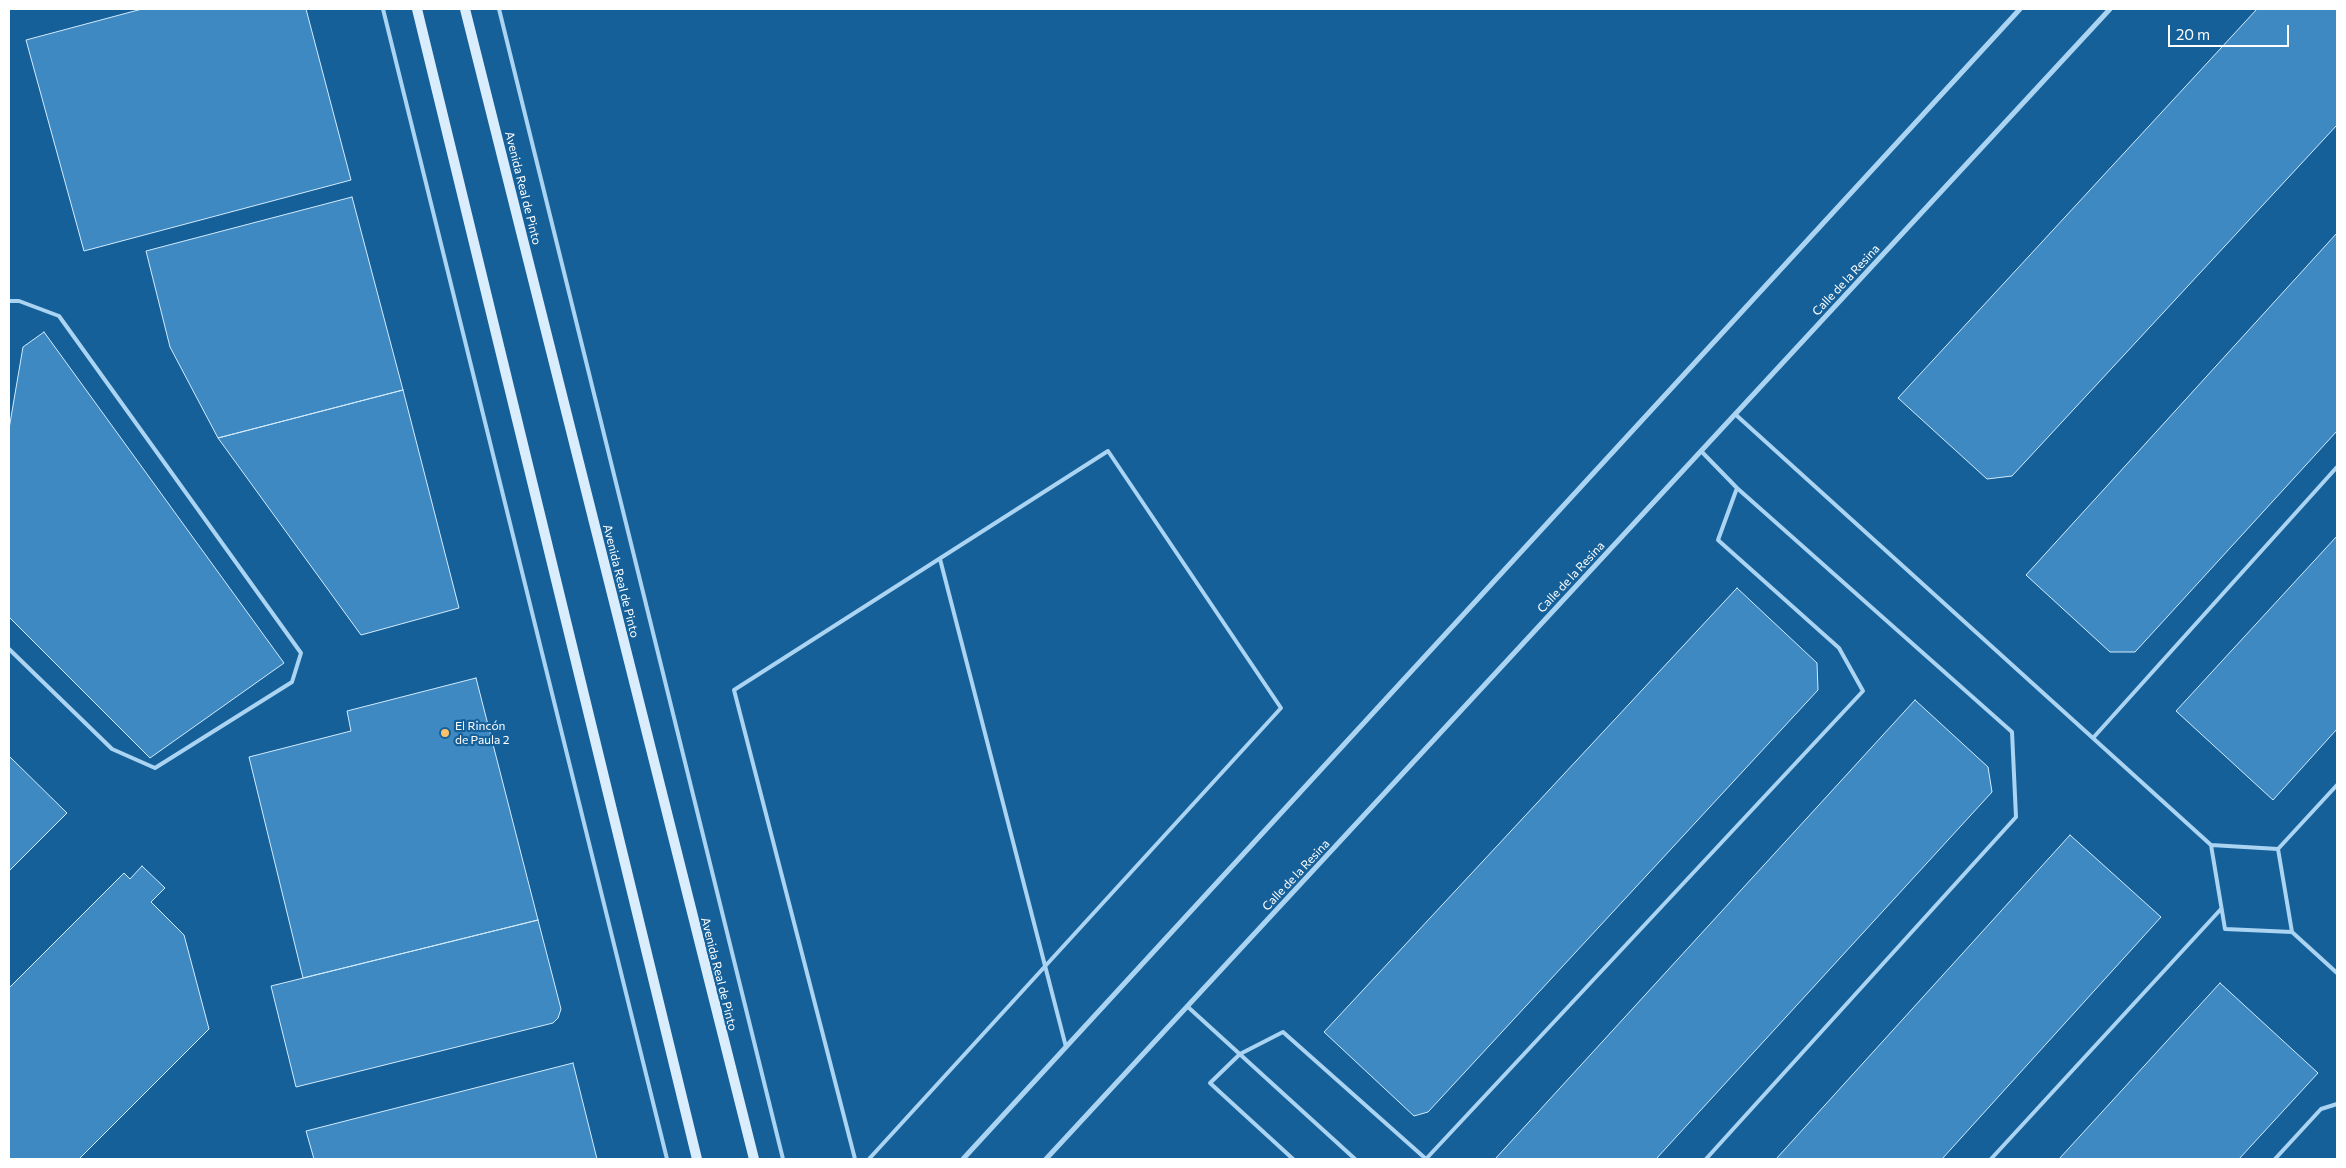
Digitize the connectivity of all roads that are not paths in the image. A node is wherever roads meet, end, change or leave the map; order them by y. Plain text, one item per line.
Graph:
1 (383, 9) edge
2 (417, 9) edge
3 (465, 9) edge
4 (499, 9) edge
5 (2020, 9) edge
6 (2110, 9) edge
7 (9, 300) edge
8 (1735, 414) junction
9 (1701, 451) junction
10 (2337, 467) edge
11 (1737, 488) junction
12 (940, 559) junction
13 (9, 649) edge
14 (2093, 738) junction
15 (2337, 785) edge
16 (2211, 845) junction
17 (2278, 849) junction
18 (2221, 909) junction
19 (2292, 932) junction
20 (1045, 966) junction
21 (2337, 973) edge
22 (1188, 1007) junction
23 (1066, 1047) junction
24 (1240, 1054) junction
25 (2337, 1104) edge
26 (667, 1159) edge
27 (698, 1159) edge
28 (754, 1159) edge
29 (783, 1159) edge
30 (855, 1159) edge
31 (869, 1159) edge
32 (963, 1159) edge
33 (1046, 1159) edge
34 (1293, 1159) edge
35 (1355, 1159) edge
36 (1706, 1159) edge
37 (1991, 1159) edge
38 (2275, 1159) edge

1 - 26 lane
2 - 27 main road
3 - 28 main road, Avenida Real de Pinto
4 - 29 lane
5 - 23 street
6 - 8 street, Calle de la Resina
7 - 13 lane
8 - 9 street, Calle de la Resina
8 - 14 lane
9 - 11 lane
9 - 22 street, Calle de la Resina
10 - 14 lane
11 - 24 lane
11 - 36 lane
12 - 20 lane
12 - 20 lane
12 - 30 lane
14 - 16 lane
15 - 17 lane
16 - 17 lane
16 - 18 lane
17 - 19 lane
18 - 19 lane
18 - 37 lane
19 - 21 lane
20 - 23 lane
20 - 31 lane
22 - 24 lane
22 - 33 street, Calle de la Resina
23 - 32 street
24 - 34 lane
24 - 35 lane
25 - 38 lane

